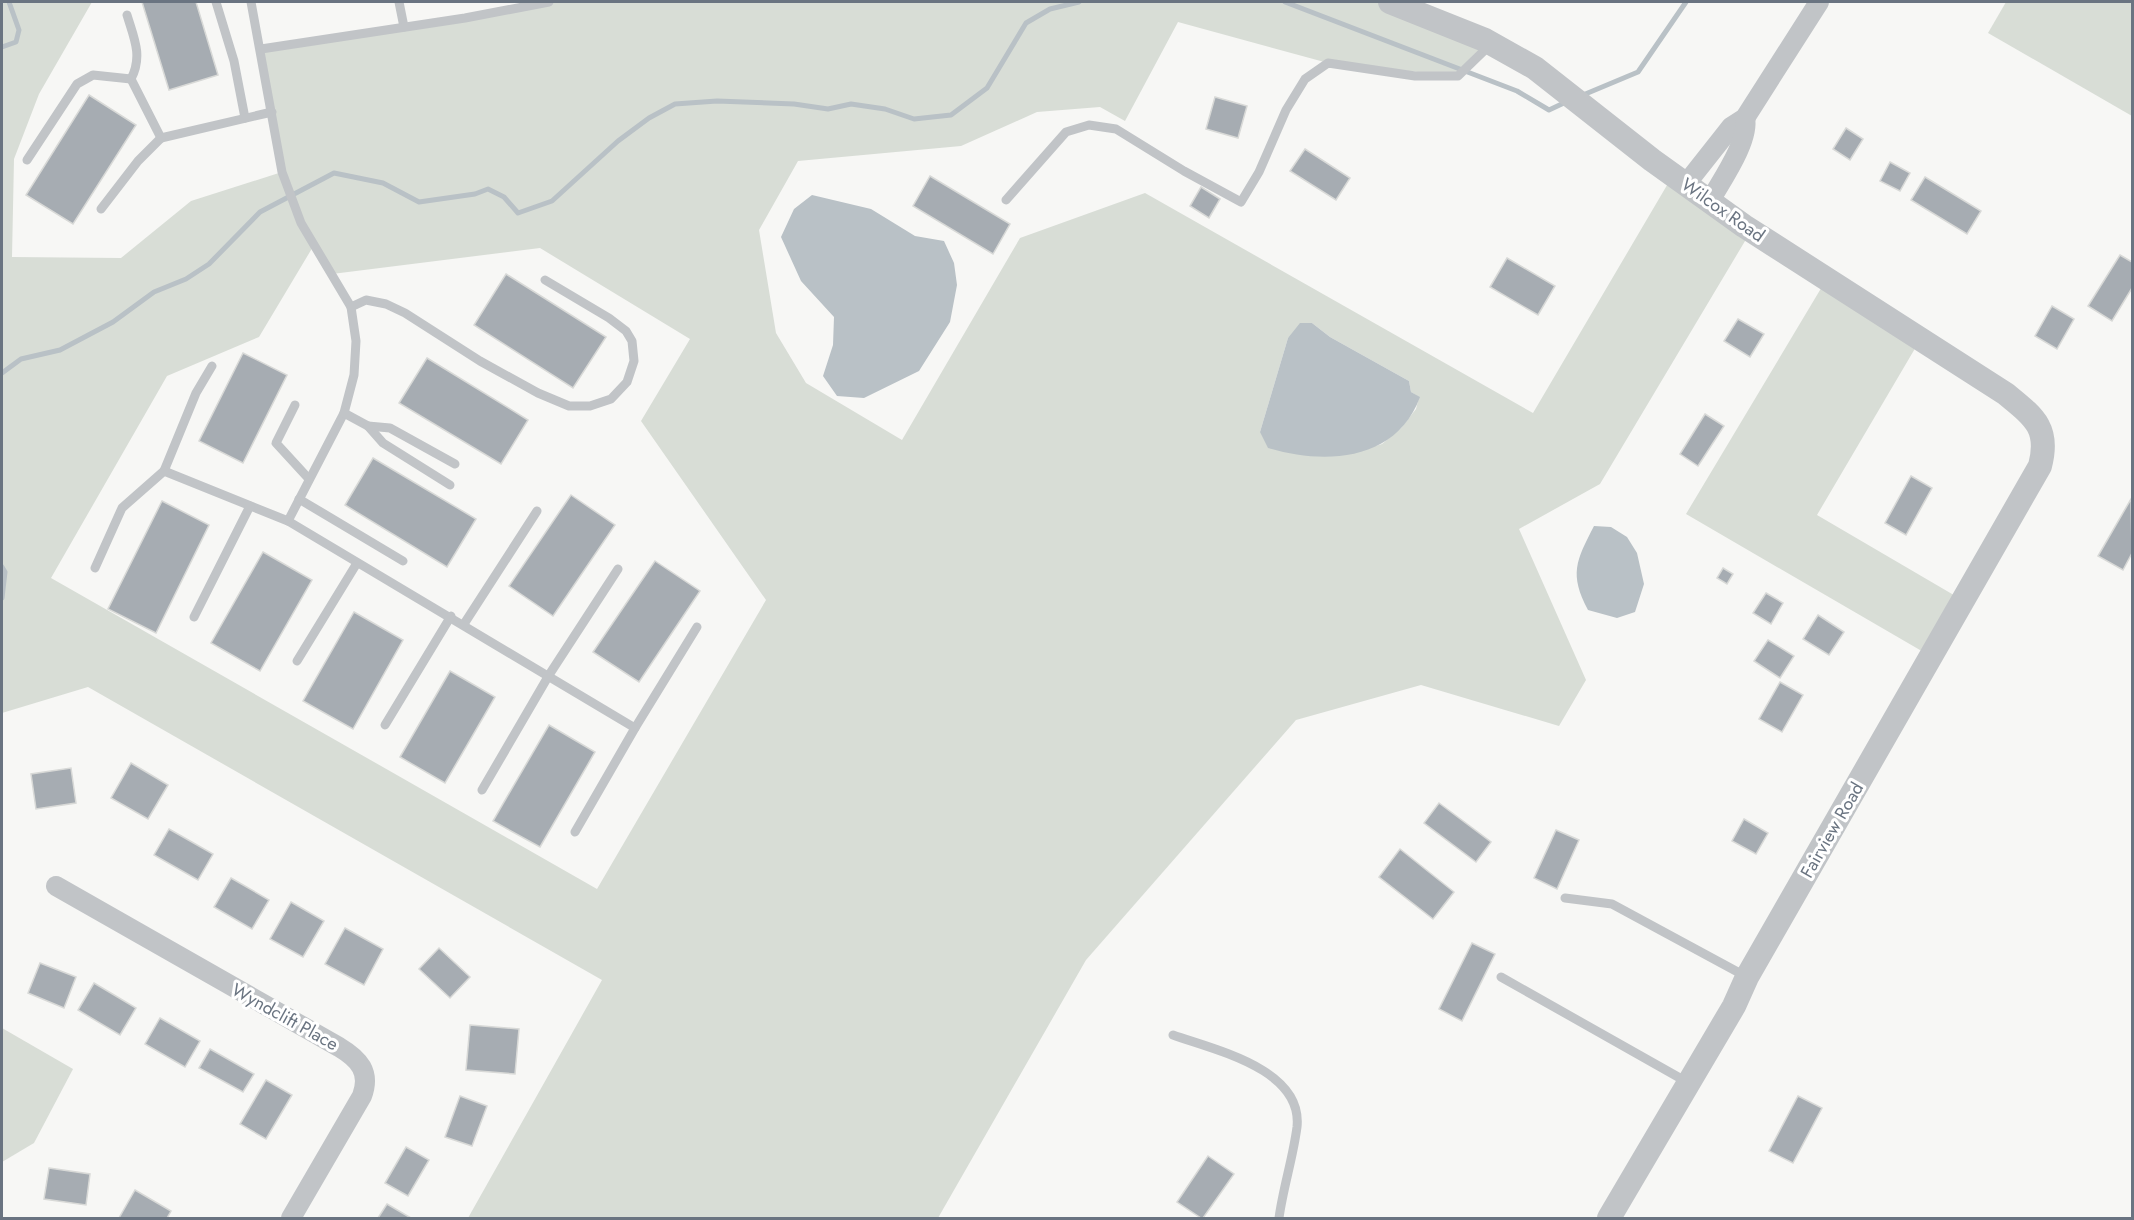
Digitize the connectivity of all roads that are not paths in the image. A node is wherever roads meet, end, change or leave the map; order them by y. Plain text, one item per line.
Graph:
1 (216, 2) edge
2 (251, 2) edge
3 (399, 2) edge
4 (549, 2) edge
5 (1390, 2) edge
6 (1819, 2) edge
7 (526, 4) edge
8 (500, 6) edge
9 (127, 15) dead end
10 (404, 27) junction
11 (1492, 44) junction
12 (261, 48) junction
13 (131, 79) junction
14 (272, 112) junction
15 (244, 118) junction
16 (1745, 118) junction
17 (161, 138) junction
18 (27, 160) dead end
19 (1686, 184) junction
20 (1006, 200) dead end
21 (1710, 201) junction
22 (101, 209) dead end
23 (545, 280) dead end
24 (351, 307) junction
25 (212, 366) dead end
26 (295, 405) dead end
27 (344, 413) junction
28 (368, 426) junction
29 (2044, 437) joint
30 (455, 464) dead end
31 (164, 471) junction
32 (309, 479) junction
33 (450, 485) dead end
34 (299, 499) junction
35 (250, 506) junction
36 (537, 511) dead end
37 (288, 521) junction
38 (403, 561) dead end
39 (357, 563) junction
40 (95, 568) dead end
41 (618, 569) dead end
42 (451, 616) junction
43 (194, 617) dead end
44 (464, 624) junction
45 (697, 627) dead end
46 (297, 662) dead end
47 (549, 675) junction
48 (385, 725) dead end
49 (635, 728) junction
50 (482, 790) dead end
51 (575, 832) dead end
52 (56, 886) dead end
53 (1565, 898) dead end
54 (1501, 977) dead end
55 (1747, 977) junction
56 (1173, 1035) dead end
57 (1689, 1083) junction
58 (291, 1218) edge
59 (1279, 1218) edge
60 (1609, 1218) edge

1 - 15 lane
2 - 12 lane
3 - 10 lane
4 - 7 lane
5 - 11 street, Wilcox Road
6 - 16 street
7 - 8 lane
8 - 10 lane
9 - 13 lane
10 - 12 lane
11 - 19 street, Wilcox Road
11 - 20 lane
12 - 14 lane
13 - 17 lane
13 - 18 lane
14 - 15 lane
14 - 24 lane
15 - 17 lane
16 - 19 street
16 - 21 street
17 - 22 lane
19 - 21 street, Wilcox Road
21 - 29 street, Wilcox Road
23 - 24 lane
24 - 27 lane
25 - 31 lane
26 - 32 lane
27 - 28 lane
27 - 32 lane
28 - 30 lane
28 - 33 lane
29 - 55 street, Fairview Road
31 - 35 lane
31 - 40 lane
32 - 34 lane
34 - 37 lane
34 - 38 lane
35 - 37 lane
35 - 43 lane
36 - 44 lane
37 - 39 lane
39 - 42 lane
39 - 46 lane
41 - 47 lane
42 - 44 lane
42 - 48 lane
44 - 47 lane
45 - 49 lane
47 - 49 lane
47 - 50 lane
49 - 51 lane
52 - 58 street, Wyndclift Place
53 - 55 lane
54 - 57 lane
55 - 57 street, Fairview Road
56 - 59 lane
57 - 60 street, Fairview Road

